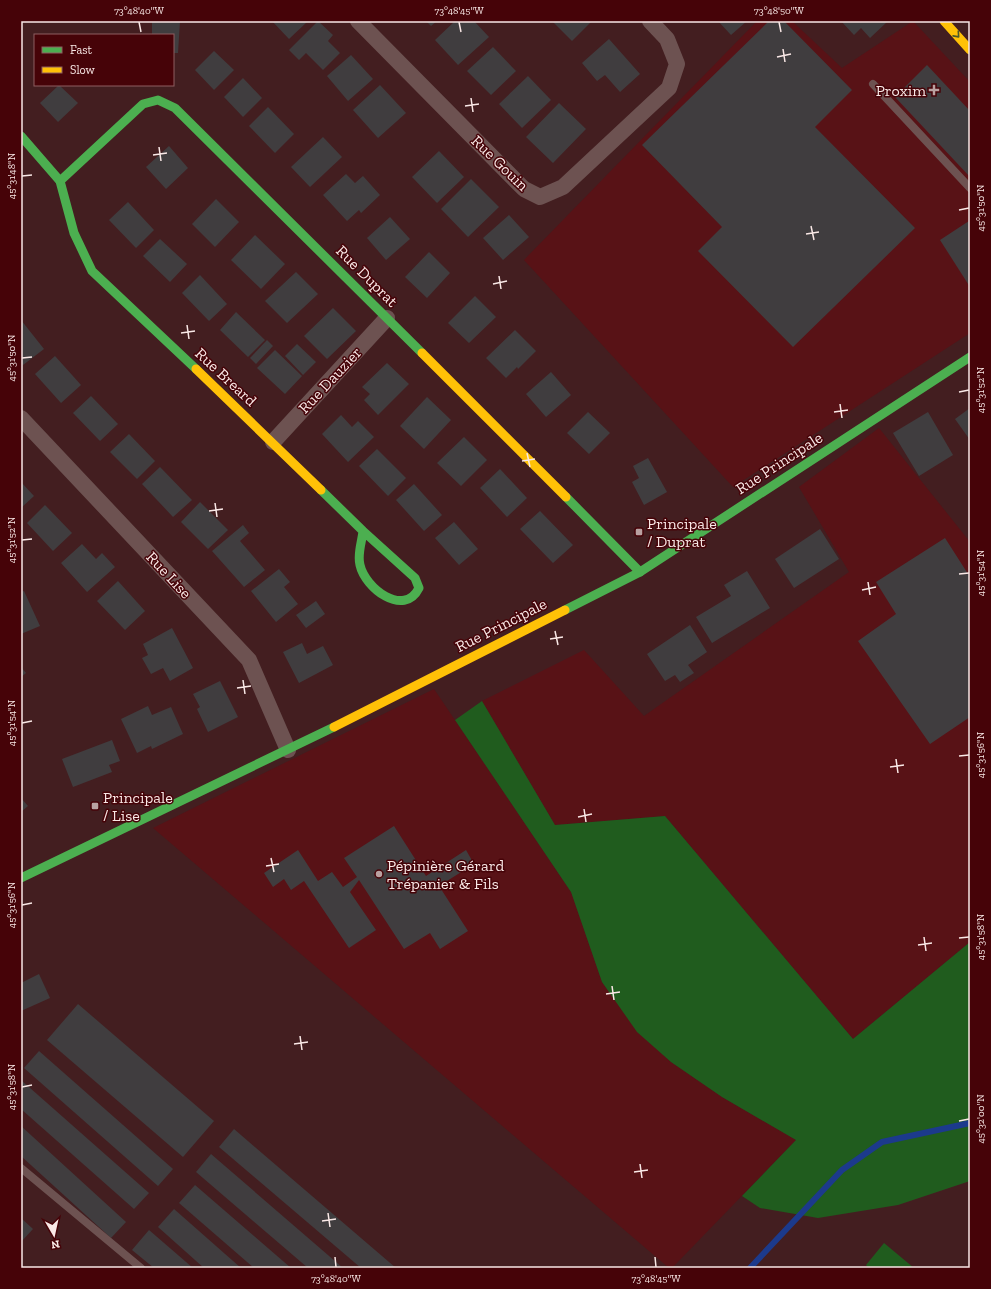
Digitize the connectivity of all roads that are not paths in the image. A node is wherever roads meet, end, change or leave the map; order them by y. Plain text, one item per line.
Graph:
1 (358, 21) edge
2 (650, 21) edge
3 (944, 21) edge
4 (970, 50) edge
5 (872, 84) dead end
6 (21, 136) edge
7 (60, 181) junction
8 (970, 188) edge
9 (387, 318) junction
10 (970, 357) edge
11 (21, 418) edge
12 (273, 442) junction
13 (363, 531) junction
14 (640, 572) junction
15 (288, 750) junction
16 (21, 878) edge
17 (21, 1168) edge
18 (141, 1268) edge

1 - 2 street, Rue Gouin
3 -> 4 street
5 - 8 lane
6 - 7 street, Rue Breard
7 - 9 street, Rue Duprat
7 - 12 street, Rue Breard
9 - 12 street, Rue Dauzier
9 - 14 street, Rue Duprat
10 - 14 street, Rue Principale
11 - 15 street, Rue Lise
12 - 13 street, Rue Breard
13 - 13 street, Rue Breard
14 - 15 street, Rue Principale
15 - 16 street, Rue Principale
17 - 18 lane

